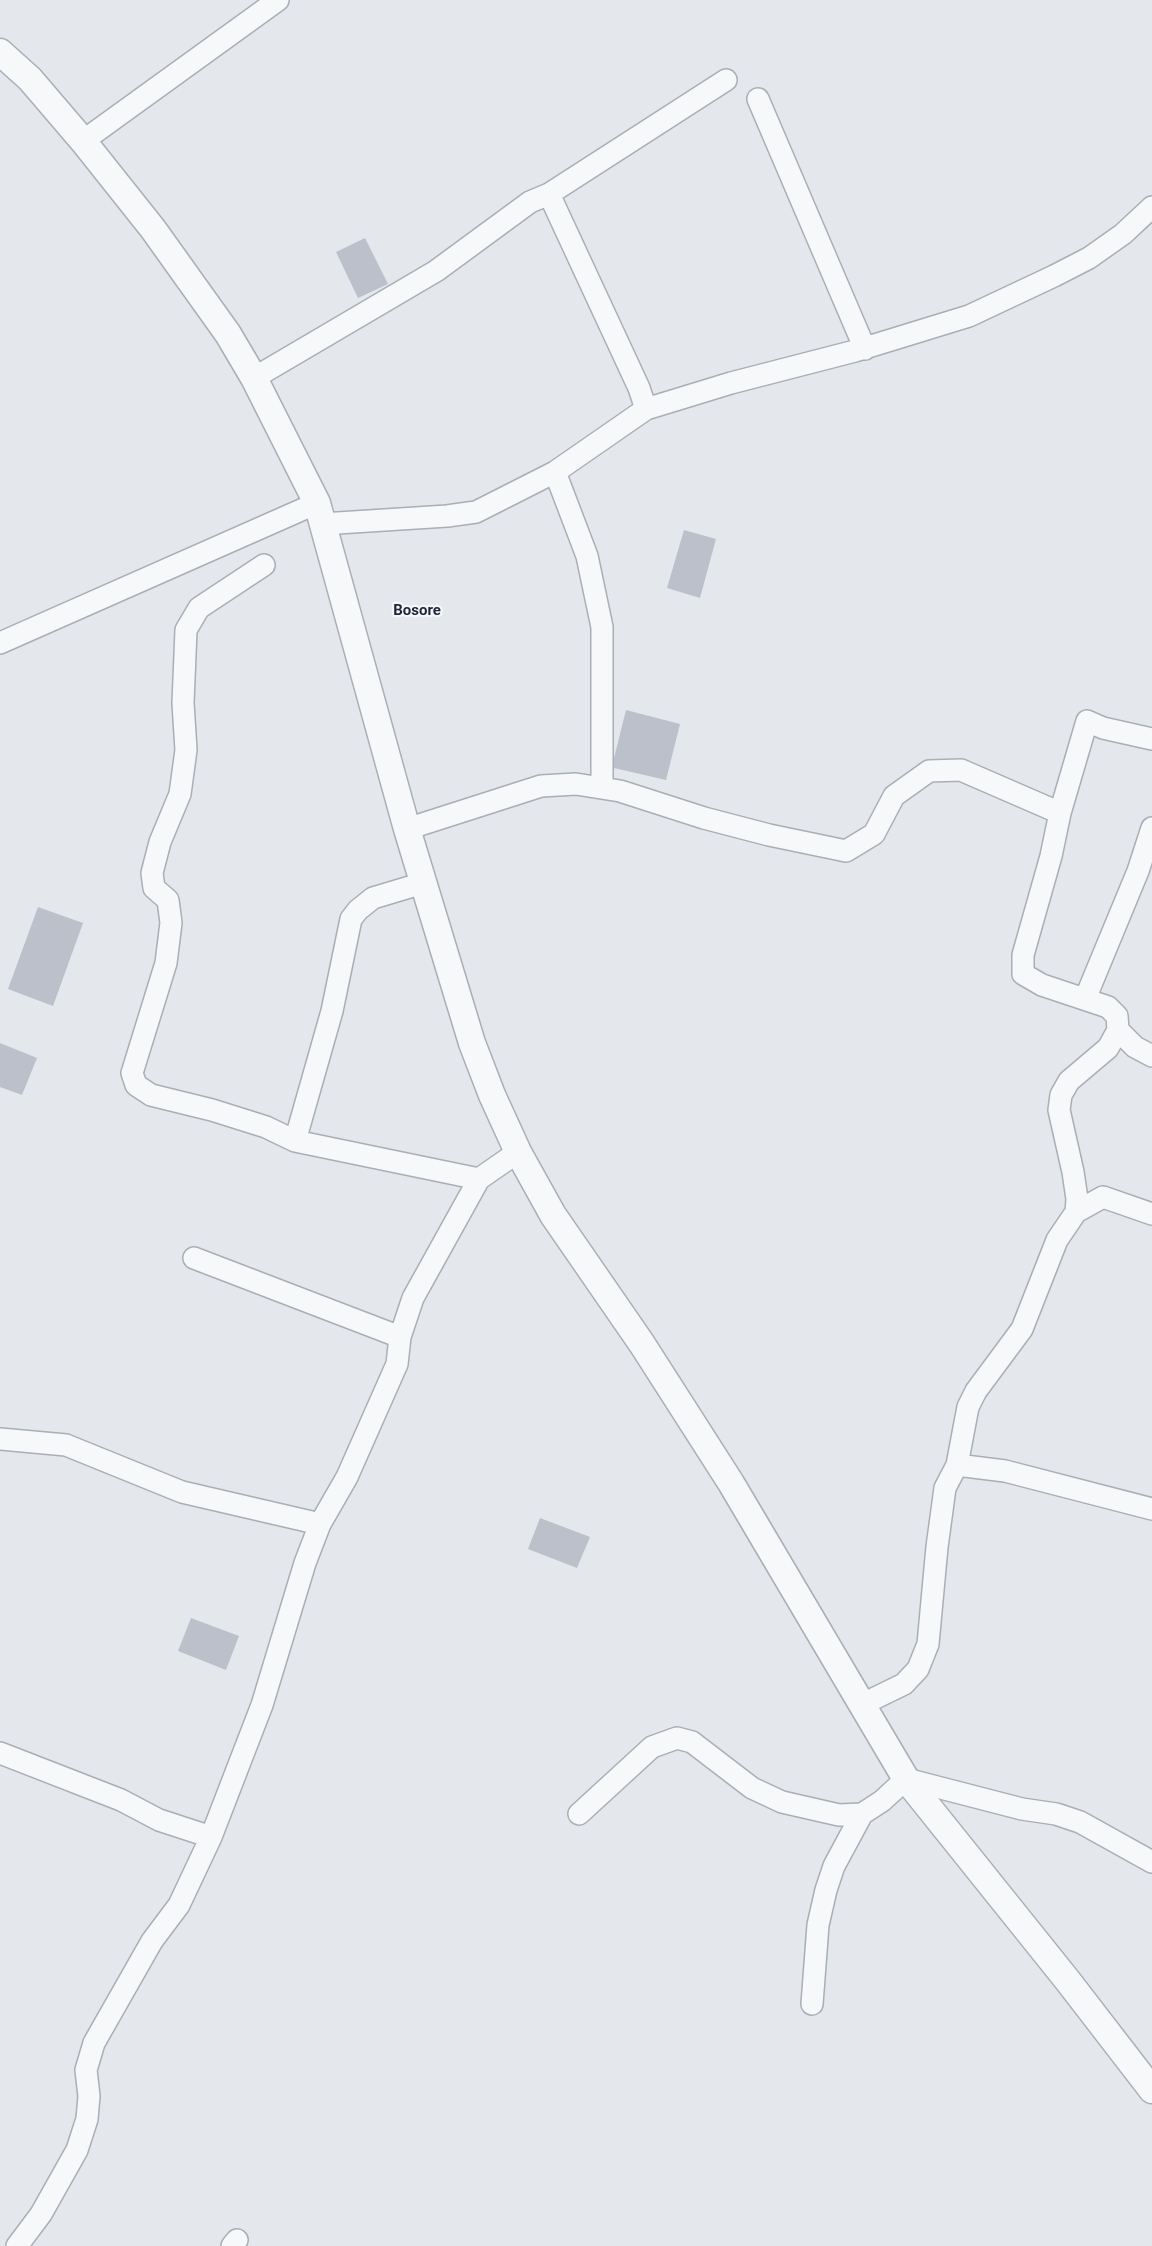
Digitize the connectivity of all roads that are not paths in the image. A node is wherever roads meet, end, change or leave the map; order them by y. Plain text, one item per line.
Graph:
1 (274, 1) edge
2 (0, 52) edge
3 (726, 80) dead end
4 (758, 99) dead end
5 (83, 141) junction
6 (548, 194) junction
7 (1152, 207) edge
8 (864, 348) junction
9 (254, 378) junction
10 (646, 409) junction
11 (555, 472) junction
12 (320, 513) junction
13 (264, 565) dead end
14 (0, 643) edge
15 (1152, 739) edge
16 (602, 788) junction
17 (1060, 813) junction
18 (1152, 828) edge
19 (407, 830) junction
20 (423, 883) junction
21 (1085, 999) junction
22 (1118, 1030) junction
23 (1152, 1056) edge
24 (295, 1141) junction
25 (518, 1152) junction
26 (479, 1179) junction
27 (1076, 1212) junction
28 (1152, 1214) edge
29 (194, 1258) dead end
30 (400, 1336) junction
31 (0, 1439) edge
32 (957, 1465) junction
33 (1152, 1509) edge
34 (320, 1524) junction
35 (863, 1704) junction
36 (0, 1754) edge
37 (906, 1779) junction
38 (579, 1814) dead end
39 (862, 1814) junction
40 (211, 1837) junction
41 (1152, 1862) edge
42 (812, 2004) dead end
43 (1152, 2090) edge
44 (17, 2246) edge

1 - 5 street
2 - 5 street
3 - 6 street
4 - 8 street
5 - 9 street
6 - 9 street
6 - 10 street
7 - 8 street
8 - 10 street
9 - 12 street
10 - 11 street
11 - 12 street
11 - 16 street
12 - 14 street
12 - 19 street
13 - 24 street
15 - 17 street
16 - 17 street
16 - 19 street
17 - 21 street
18 - 21 street
19 - 20 street
20 - 24 street
20 - 25 street
21 - 22 street
22 - 23 street
22 - 27 street
24 - 26 street
25 - 26 street
25 - 35 street
26 - 30 street
27 - 28 street
27 - 32 street
29 - 30 street
30 - 34 street
31 - 34 street
32 - 33 street
32 - 35 street
34 - 40 street
35 - 37 street
36 - 40 street
37 - 39 street
37 - 41 street
37 - 43 street
38 - 39 street
39 - 42 street
40 - 44 street

